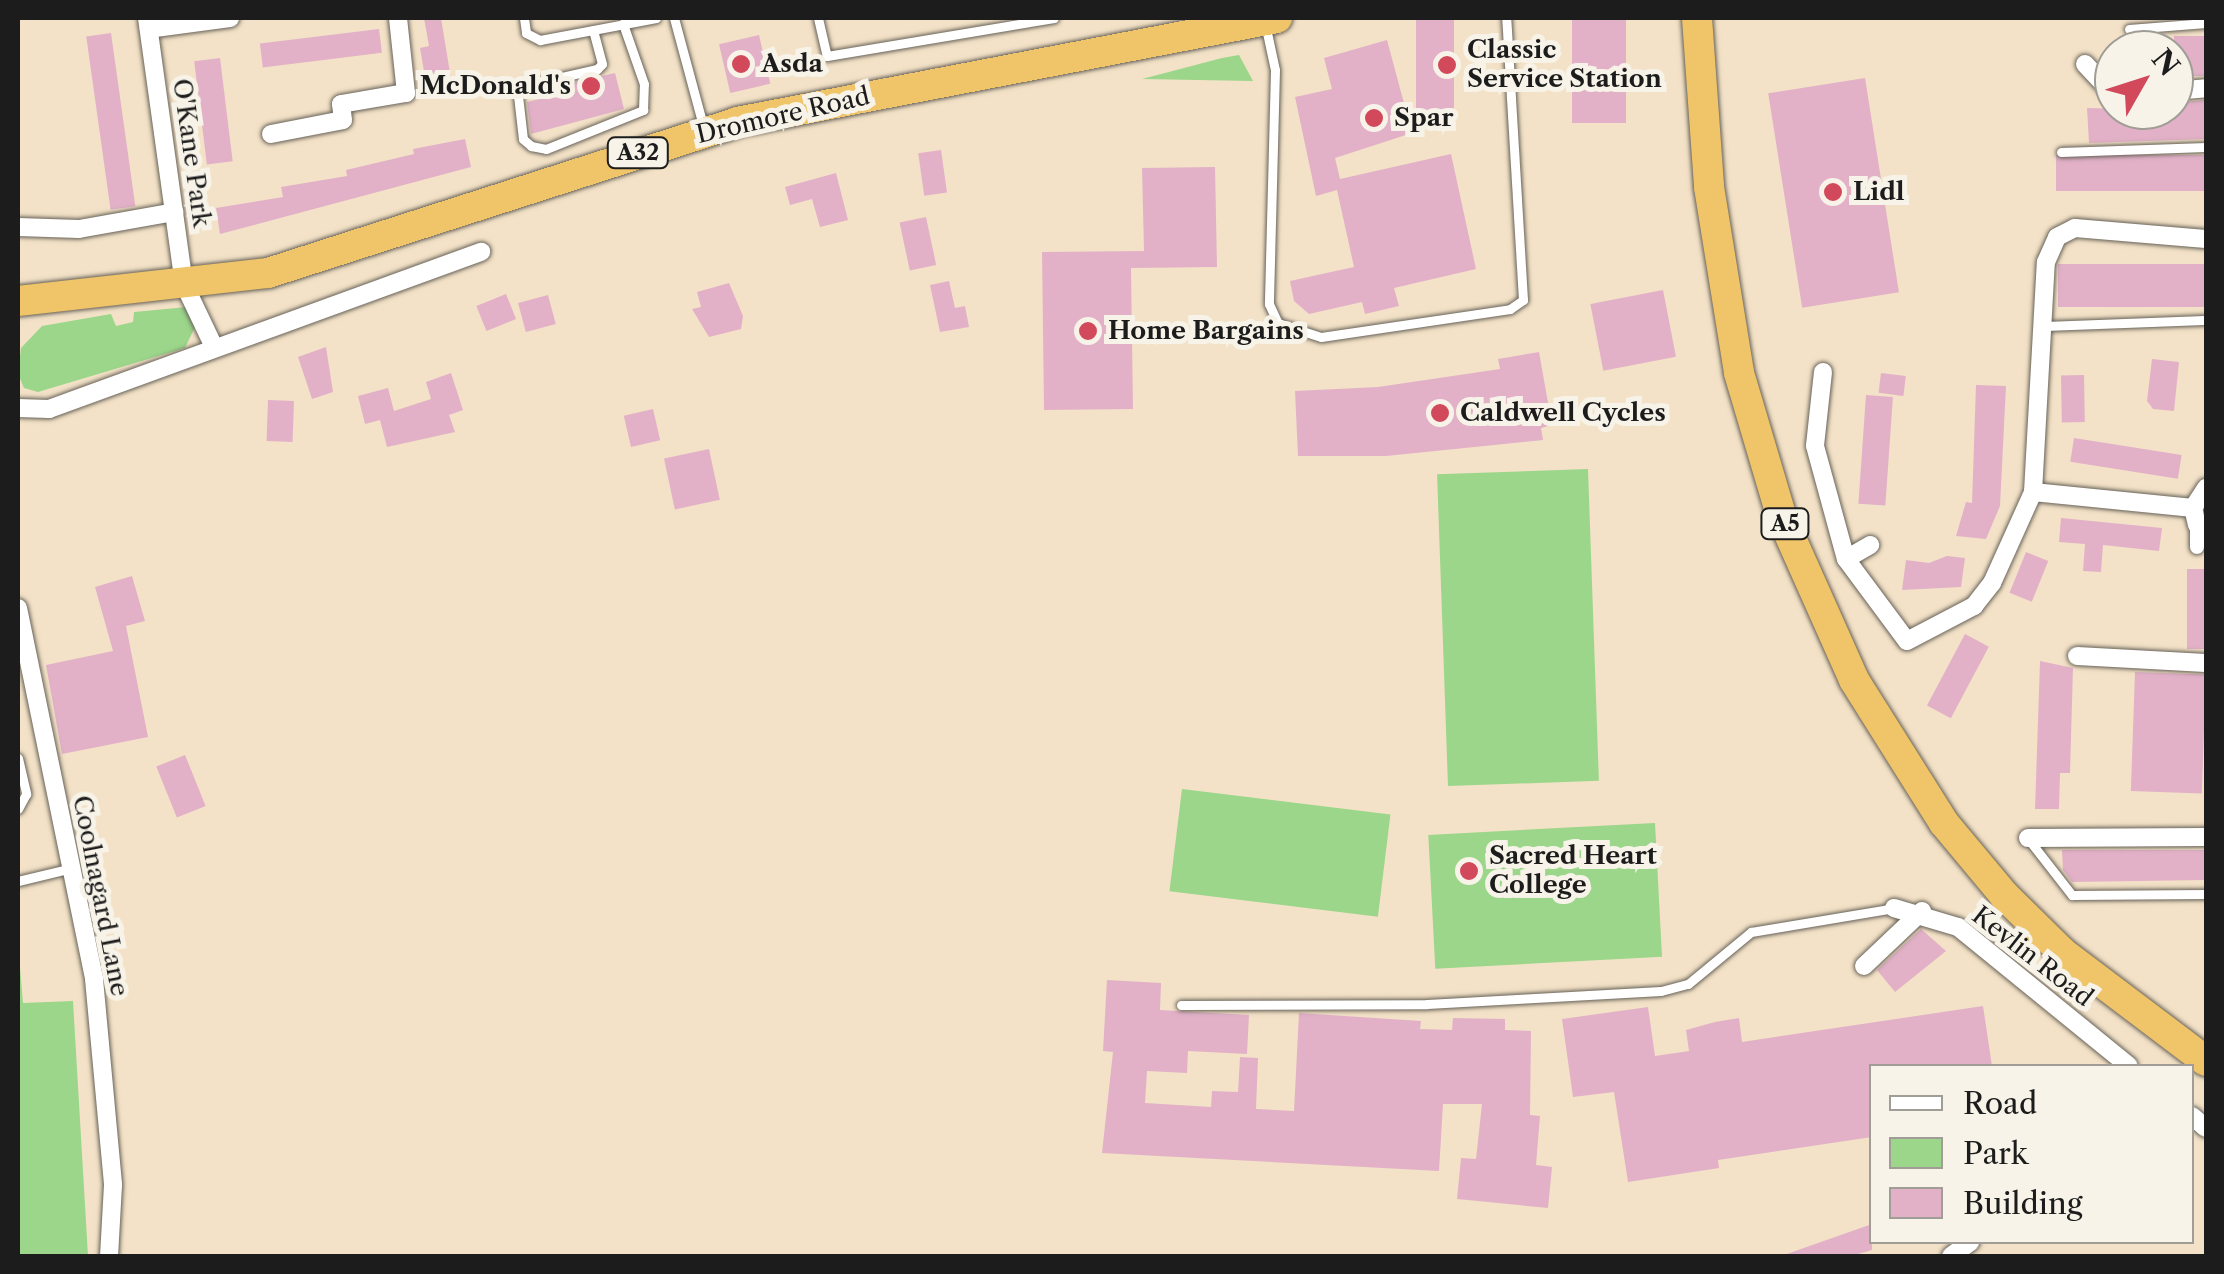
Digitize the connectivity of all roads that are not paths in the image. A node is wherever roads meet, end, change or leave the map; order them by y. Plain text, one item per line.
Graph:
1 (230, 18) edge
2 (398, 18) edge
3 (524, 18) edge
4 (656, 18) edge
5 (674, 18) edge
6 (818, 18) edge
7 (1054, 18) edge
8 (1506, 18) edge
9 (1697, 18) edge
10 (1271, 19) edge
11 (148, 23) edge
12 (2206, 23) edge
13 (623, 24) junction
14 (2129, 29) dead end
15 (593, 30) junction
16 (2085, 64) dead end
17 (2094, 74) edge
18 (704, 132) junction
19 (271, 134) dead end
20 (2206, 147) edge
21 (2061, 152) dead end
22 (174, 212) junction
23 (18, 226) edge
24 (2206, 240) edge
25 (481, 252) dead end
26 (184, 284) junction
27 (18, 301) edge
28 (2206, 320) edge
29 (2043, 326) junction
30 (214, 347) junction
31 (1823, 372) dead end
32 (18, 408) edge
33 (2206, 488) edge
34 (2033, 492) junction
35 (2195, 516) junction
36 (1870, 546) dead end
37 (2197, 547) dead end
38 (1846, 559) junction
39 (18, 608) edge
40 (23, 656) edge
41 (2077, 656) dead end
42 (2206, 664) edge
43 (18, 758) edge
44 (18, 809) edge
45 (2206, 837) edge
46 (2028, 838) joint
47 (72, 868) junction
48 (18, 882) edge
49 (2206, 894) edge
50 (1894, 908) joint
51 (1922, 911) junction
52 (1864, 966) dead end
53 (1181, 1005) dead end
54 (2206, 1061) edge
55 (2127, 1064) edge
56 (109, 1256) edge

1 - 11 street, O'Kane Park
2 - 19 street
3 - 15 lane
4 - 13 lane
5 - 18 lane
6 - 7 lane
8 - 10 lane
9 - 54 highway, A5
10 - 18 highway, Dromore Road / A32
11 - 22 street, O'Kane Park
12 - 14 lane
13 - 15 lane
13 - 15 lane
16 - 17 street
18 - 26 highway, Dromore Road / A32
20 - 21 lane
22 - 23 street
22 - 26 street, O'Kane Park
24 - 29 street
25 - 30 street
26 - 27 highway, Dromore Road / A32
26 - 30 street
28 - 29 lane
29 - 34 street
30 - 32 street
31 - 38 street
33 - 35 street
34 - 35 street
34 - 38 street
35 - 37 street
36 - 38 street
39 - 40 street, Coolnagard Lane
40 - 47 street, Coolnagard Lane
41 - 42 street
43 - 44 lane
45 - 46 street
46 - 49 lane
47 - 48 lane
47 - 56 street, Coolnagard Lane
50 - 51 street, Kevlin Road
50 - 53 lane
51 - 52 street
51 - 55 street, Kevlin Road

